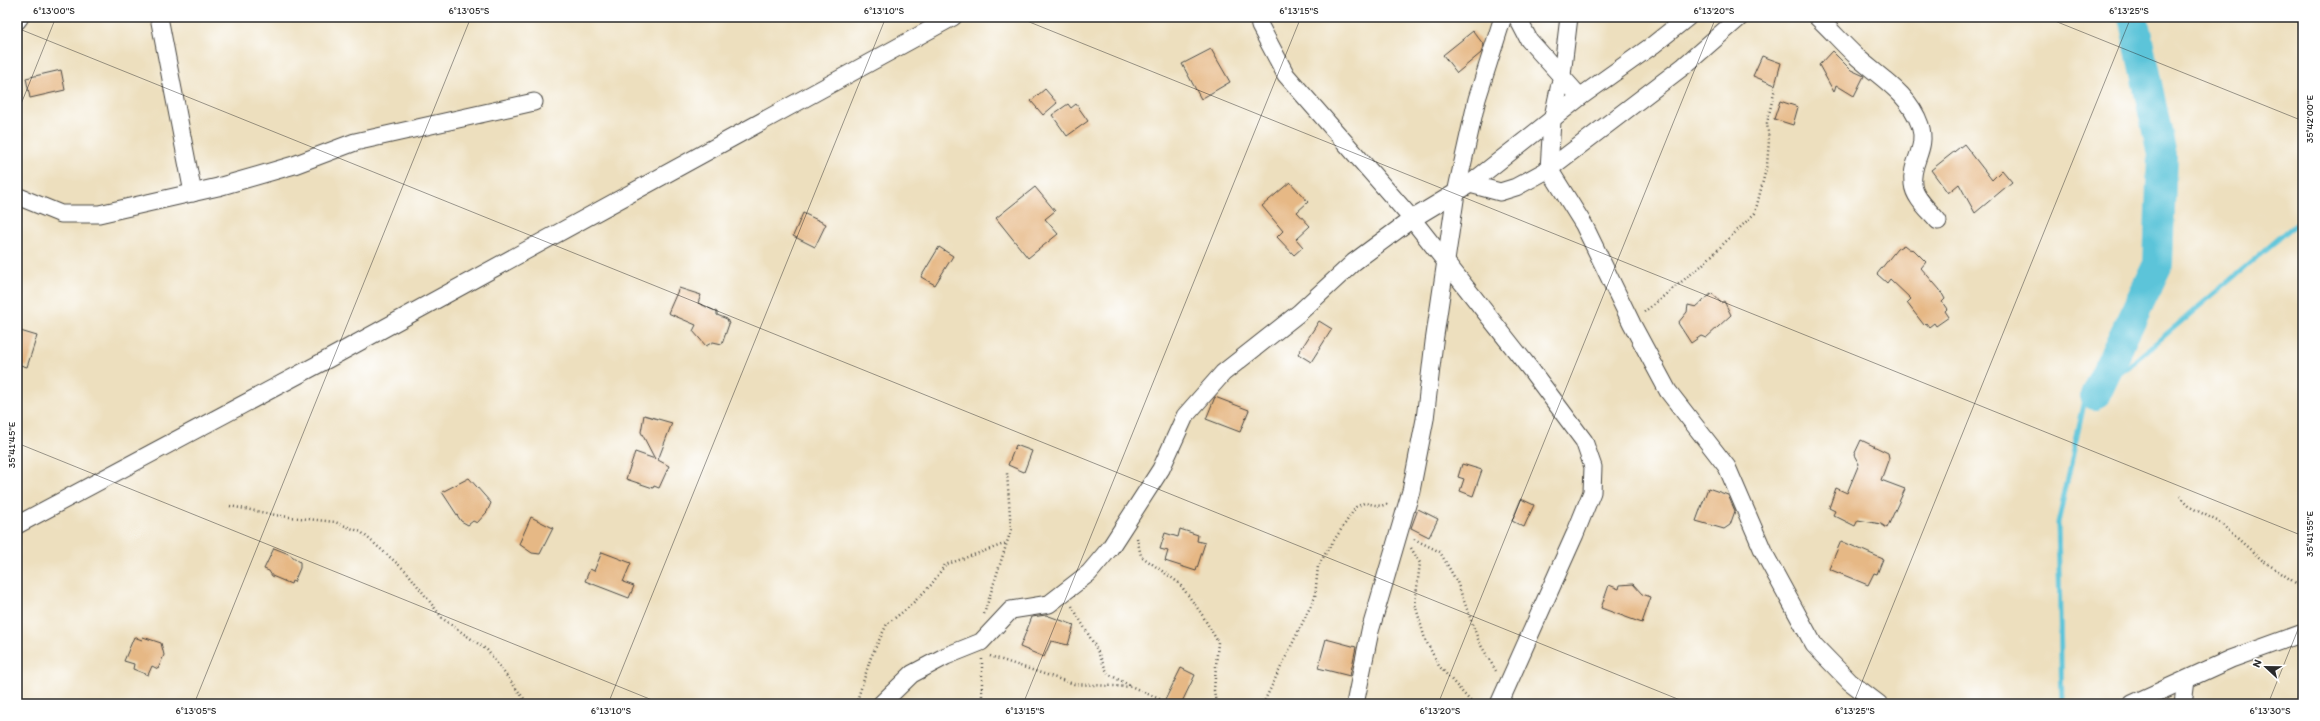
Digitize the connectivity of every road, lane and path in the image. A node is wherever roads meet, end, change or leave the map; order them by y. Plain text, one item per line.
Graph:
1 (20, 17) edge
2 (159, 17) edge
3 (953, 17) edge
4 (1258, 17) edge
5 (1502, 17) edge
6 (1517, 17) edge
7 (1569, 17) edge
8 (1688, 17) edge
9 (1740, 17) edge
10 (1817, 17) edge
11 (17, 22) edge
12 (1562, 75) junction
13 (1775, 88) dead end
14 (1580, 97) junction
15 (534, 102) dead end
16 (1552, 121) junction
17 (1548, 169) junction
18 (1463, 189) junction
19 (193, 193) junction
20 (17, 196) edge
21 (1412, 219) junction
22 (1938, 221) dead end
23 (1446, 264) junction
24 (1632, 324) junction
25 (1007, 473) dead end
26 (1411, 491) junction
27 (2180, 496) dead end
28 (230, 506) dead end
29 (1131, 517) junction
30 (17, 525) edge
31 (1409, 537) dead end
32 (1008, 543) junction
33 (1410, 546) dead end
34 (2303, 588) edge
35 (1065, 592) junction
36 (2303, 633) edge
37 (981, 648) junction
38 (2186, 680) junction
39 (1507, 684) junction
40 (1133, 687) junction
41 (528, 704) edge
42 (856, 704) edge
43 (881, 704) edge
44 (982, 704) edge
45 (1161, 704) edge
46 (1216, 704) edge
47 (1263, 704) edge
48 (1355, 704) edge
49 (1472, 704) edge
50 (1499, 704) edge
51 (1879, 704) edge
52 (2132, 704) edge
53 (2183, 704) edge

1 - 11 street
2 - 19 street
3 - 30 street
4 - 21 street
5 - 18 street
6 - 12 street
7 - 12 street
8 - 14 street
9 - 17 street
10 - 22 street
12 - 14 street
12 - 16 street
13 - 24 path
14 - 16 street
15 - 19 street
16 - 17 street
16 - 18 street
17 - 18 street
17 - 24 street
18 - 21 street
18 - 23 street
19 - 20 street
21 - 23 street
21 - 29 street
23 - 26 street
23 - 39 street
24 - 51 street
25 - 32 path
26 - 47 path
26 - 48 street
27 - 34 path
28 - 41 path
29 - 35 street
29 - 46 path
31 - 39 path
32 - 37 path
32 - 42 path
33 - 49 path
35 - 37 street
35 - 40 path
36 - 38 street
37 - 40 path
37 - 43 street
37 - 44 path
38 - 52 street
38 - 53 street
39 - 50 street
40 - 45 path

